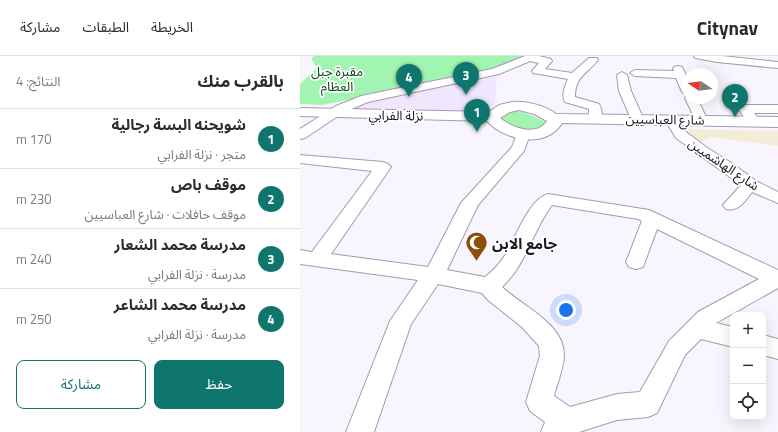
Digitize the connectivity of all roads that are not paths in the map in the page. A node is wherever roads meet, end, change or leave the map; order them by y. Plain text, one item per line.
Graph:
1 (699, 56) edge
2 (532, 57) edge
3 (717, 57) edge
4 (588, 58) edge
5 (778, 65) edge
6 (635, 73) dead end
7 (551, 74) junction
8 (622, 75) dead end
9 (575, 77) junction
10 (682, 79) edge
11 (694, 104) edge
12 (778, 109) edge
13 (300, 112) edge
14 (333, 114) junction
15 (493, 117) junction
16 (595, 118) junction
17 (637, 118) junction
18 (701, 119) junction
19 (553, 121) junction
20 (753, 121) junction
21 (778, 122) edge
22 (675, 124) junction
23 (778, 128) edge
24 (523, 134) junction
25 (300, 135) edge
26 (300, 159) edge
27 (750, 184) junction
28 (778, 198) edge
29 (732, 205) dead end
30 (652, 218) junction
31 (309, 258) edge
32 (636, 262) dead end
33 (433, 275) junction
34 (777, 279) edge
35 (489, 286) junction
36 (696, 328) junction
37 (730, 336) edge
38 (766, 346) edge
39 (778, 349) edge
40 (561, 426) edge
41 (360, 432) edge

1 - 3 street
2 - 7 street
2 - 14 street
3 - 5 street
4 - 7 street
4 - 9 street
6 - 10 street
7 - 9 street
8 - 17 street
9 - 16 street
11 - 18 street
12 - 20 street
13 - 14 main road, نزلة الفرابي
14 - 15 main road, نزلة الفرابي
14 - 25 street
15 - 19 main road
15 - 24 main road
16 - 17 main road, شارع العباسيين
16 - 19 main road, شارع العباسيين
17 - 18 main road, شارع العباسيين
18 - 20 main road, شارع العباسيين
19 - 22 main road, شارع العباسيين
19 - 24 main road
20 - 21 main road, شارع العباسيين
22 - 23 main road, شارع العباسيين
22 - 27 street, شارع الهاشميين
24 - 33 street
26 - 31 street
27 - 28 street, شارع الهاشميين
27 - 29 street
30 - 32 street
30 - 34 street
30 - 35 street
31 - 33 street
33 - 35 street
33 - 41 street
34 - 36 street
35 - 40 street
36 - 37 street
36 - 40 street
38 - 39 street

